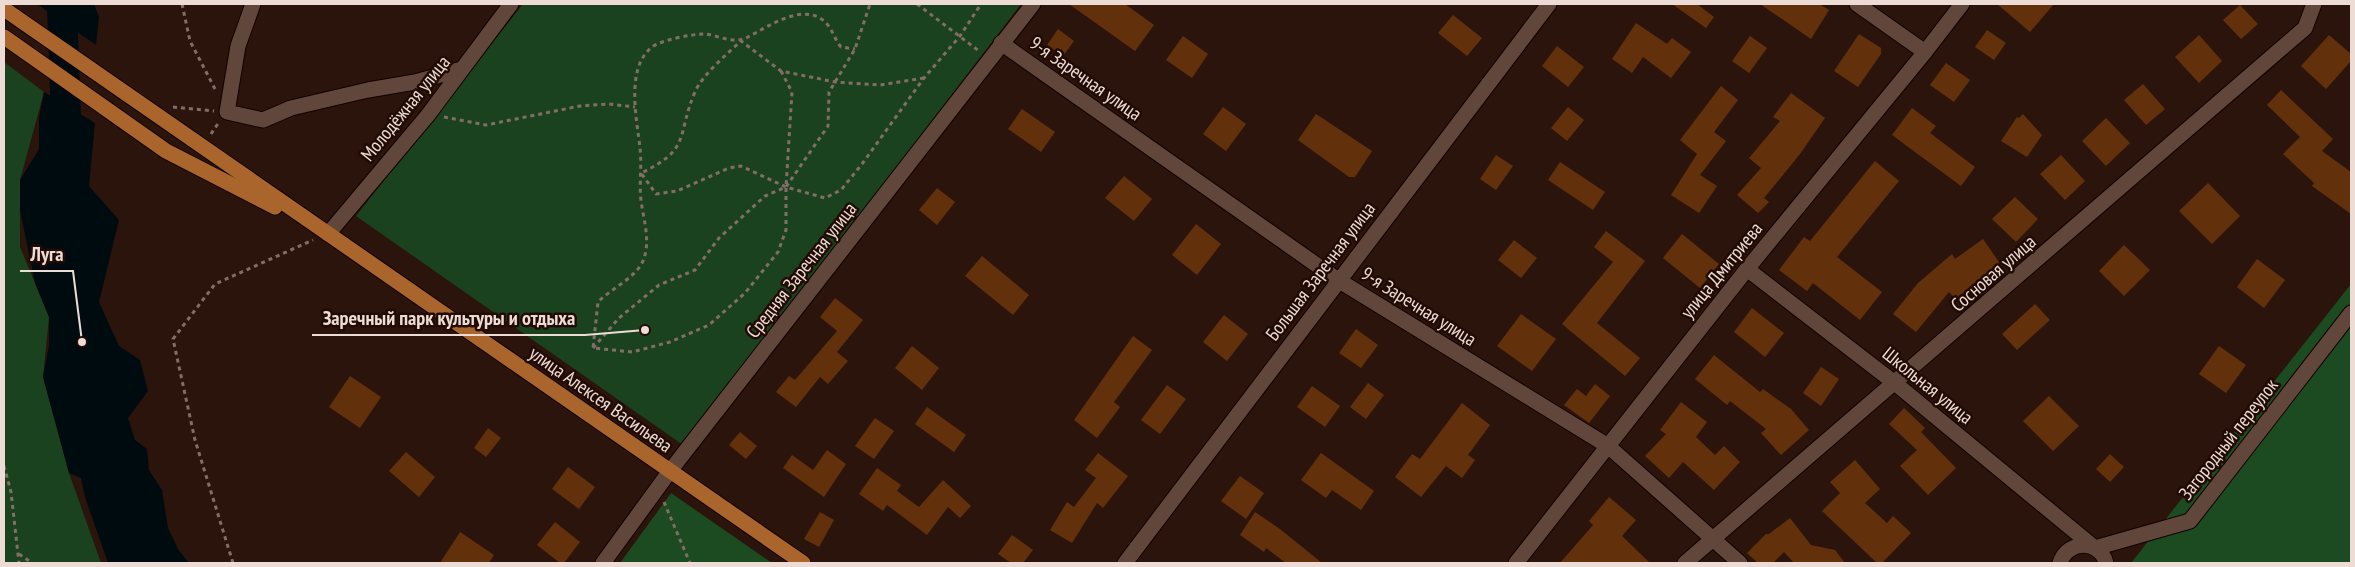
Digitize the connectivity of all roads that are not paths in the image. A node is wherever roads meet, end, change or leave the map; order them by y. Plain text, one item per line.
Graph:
1 (253, 4) edge
2 (511, 4) edge
3 (1033, 4) edge
4 (1549, 4) edge
5 (1857, 4) edge
6 (1962, 4) edge
7 (2314, 4) edge
8 (4, 9) edge
9 (4, 37) edge
10 (1001, 43) junction
11 (1925, 52) junction
12 (462, 69) junction
13 (328, 234) junction
14 (1746, 269) junction
15 (1338, 280) junction
16 (2351, 312) edge
17 (1896, 384) junction
18 (1608, 446) junction
19 (670, 471) junction
20 (1712, 540) junction
21 (2095, 548) junction
22 (603, 563) edge
23 (803, 563) edge
24 (1125, 563) edge
25 (1516, 563) edge
26 (1685, 563) edge
27 (1740, 563) edge
28 (2060, 563) edge
29 (2106, 563) edge

1 - 12 street
2 - 12 street, Молодёжная улица
3 - 10 street, Средняя Заречная улица
4 - 15 street, Большая Заречная улица
5 - 11 street
6 - 11 street, улица Дмитриева
7 - 17 street, Сосновая улица
8 - 13 main road
9 - 13 main road
10 - 15 street, 9-я Заречная улица
10 - 19 street, Средняя Заречная улица
11 - 14 street, улица Дмитриева
12 - 13 street, Молодёжная улица
13 - 19 main road, улица Алексея Васильева
14 - 17 street, Школьная улица
14 - 18 street, улица Дмитриева
15 - 18 street, 9-я Заречная улица
15 - 24 street, Большая Заречная улица
16 - 21 street, Загородный переулок
17 - 20 street, Сосновая улица
17 - 21 street, Школьная улица
18 - 20 street, 9-я Заречная улица
18 - 25 street, улица Дмитриева
19 - 22 street, Средняя Заречная улица
19 - 23 main road, улица Алексея Васильева
20 - 26 street, Сосновая улица
20 - 27 street, 9-я Заречная улица
21 - 28 street, Загородный переулок
21 - 29 street

